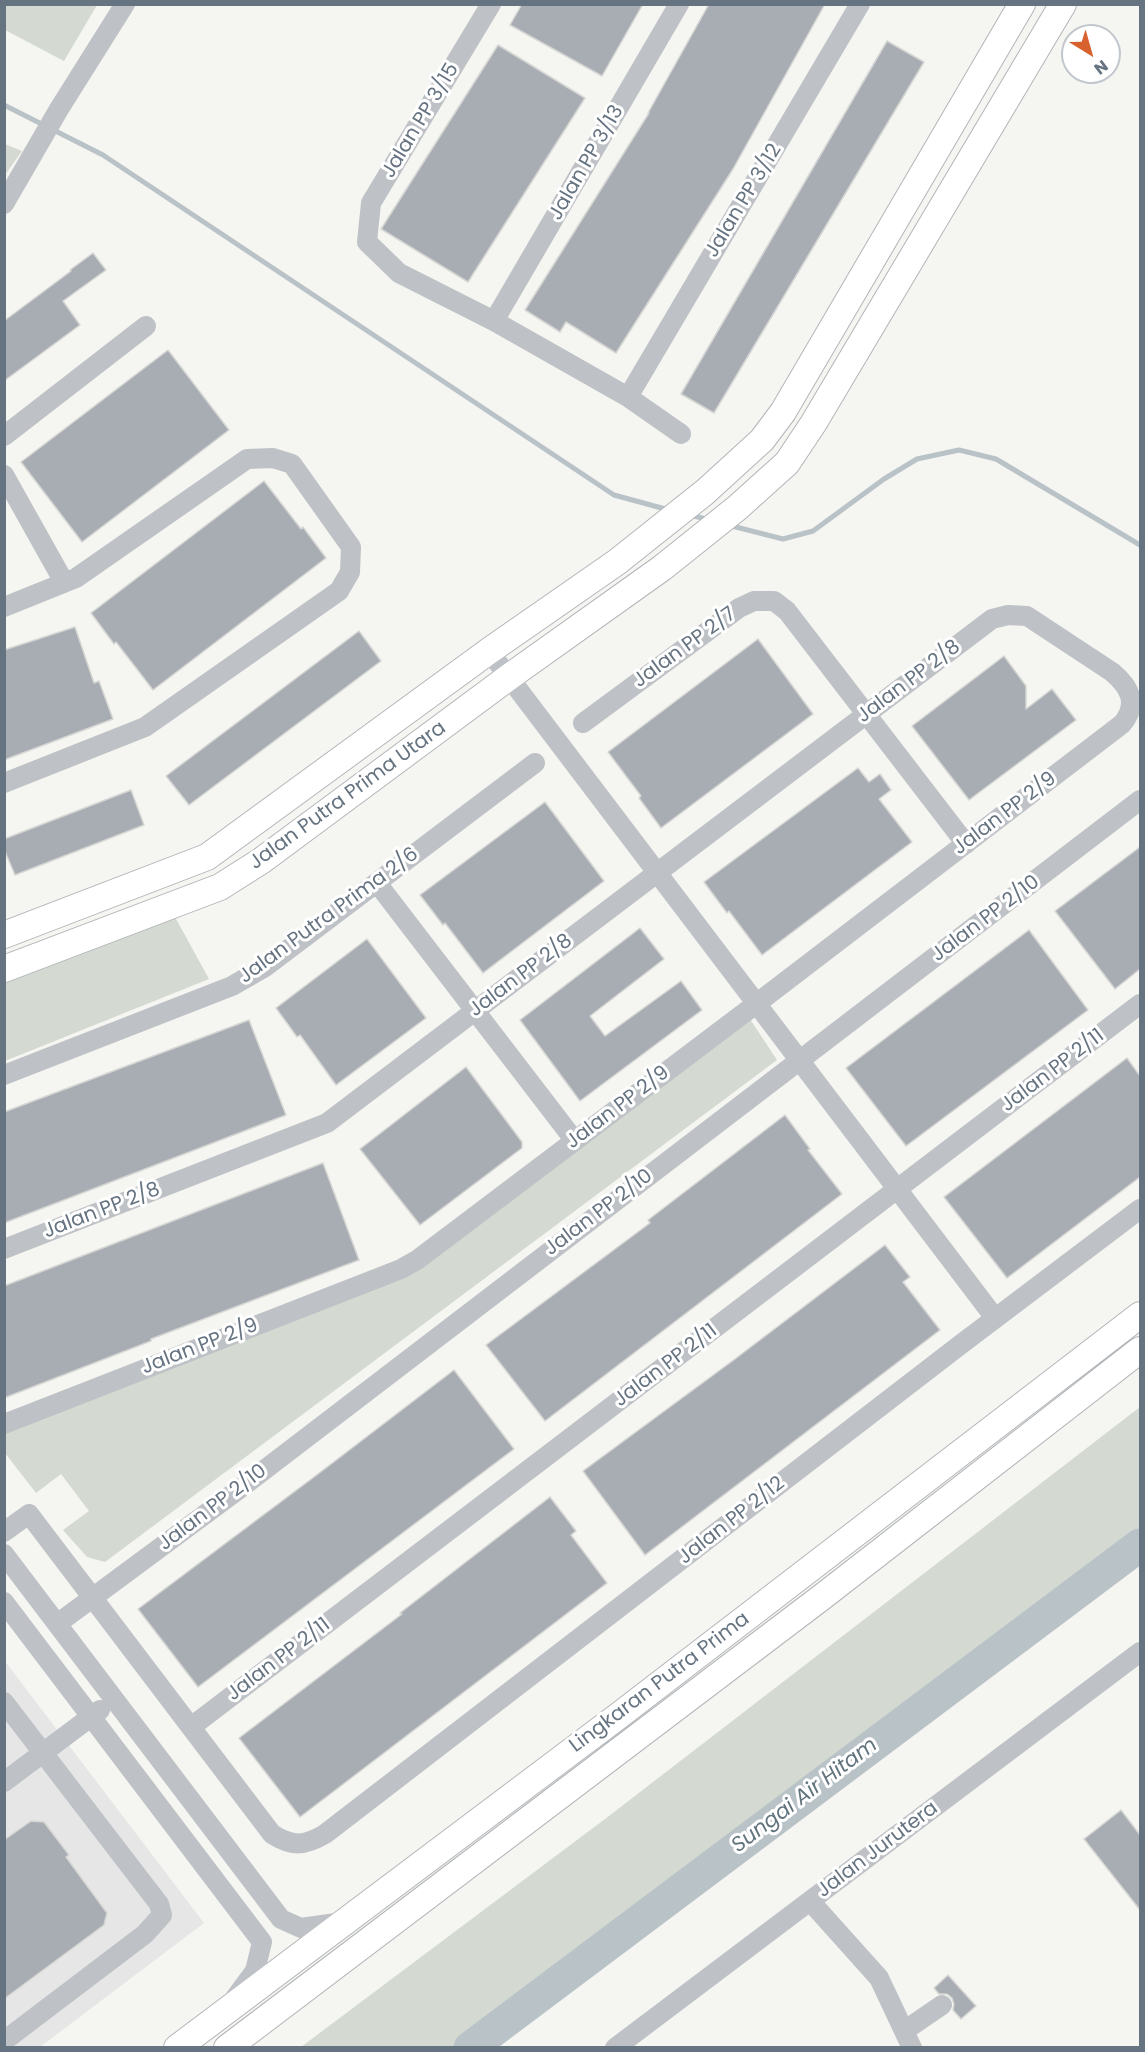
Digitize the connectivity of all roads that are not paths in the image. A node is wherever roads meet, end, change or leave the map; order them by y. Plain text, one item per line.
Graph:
1 (125, 4) edge
2 (491, 4) edge
3 (679, 4) edge
4 (860, 4) edge
5 (1022, 4) edge
6 (1063, 4) edge
7 (4, 204) edge
8 (494, 321) junction
9 (146, 326) dead end
10 (628, 397) junction
11 (681, 434) dead end
12 (4, 436) edge
13 (4, 475) edge
14 (64, 582) junction
15 (4, 607) edge
16 (992, 620) joint
17 (489, 651) junction
18 (508, 677) junction
19 (866, 714) junction
20 (583, 723) dead end
21 (535, 763) dead end
22 (4, 783) edge
23 (1140, 800) edge
24 (966, 844) junction
25 (657, 872) junction
26 (377, 883) junction
27 (4, 935) edge
28 (4, 969) edge
29 (756, 1004) junction
30 (1140, 1004) edge
31 (476, 1011) junction
32 (799, 1060) junction
33 (4, 1075) edge
34 (574, 1141) junction
35 (897, 1189) junction
36 (1140, 1209) edge
37 (4, 1249) edge
38 (1140, 1315) edge
39 (995, 1318) junction
40 (1140, 1350) edge
41 (4, 1424) edge
42 (4, 1532) edge
43 (4, 1554) edge
44 (92, 1598) junction
45 (4, 1602) edge
46 (57, 1624) junction
47 (1140, 1652) edge
48 (114, 1699) junction
49 (4, 1702) edge
50 (91, 1716) junction
51 (191, 1727) junction
52 (43, 1753) junction
53 (4, 1782) edge
54 (810, 1901) junction
55 (345, 1922) junction
56 (942, 2005) dead end
57 (225, 2012) junction
58 (908, 2039) edge
59 (4, 2041) edge
60 (177, 2048) edge
61 (227, 2048) edge
62 (615, 2048) edge

1 - 7 street
2 - 8 street, Jalan PP 3/15
3 - 8 street, Jalan PP 3/13
4 - 10 street, Jalan PP 3/12
5 - 17 main road, Jalan Putra Prima Utara
6 - 18 main road, Jalan Putra Prima Utara
8 - 10 street
9 - 12 street
10 - 11 street
13 - 14 street
14 - 15 street
14 - 22 street
16 - 19 street, Jalan PP 2/8
16 - 24 street, Jalan PP 2/9
17 - 18 street
17 - 27 main road, Jalan Putra Prima Utara
18 - 25 street
18 - 28 main road, Jalan Putra Prima Utara
19 - 20 street, Jalan PP 2/7
19 - 24 street, Jalan PP 2/7
19 - 25 street, Jalan PP 2/8
21 - 26 street, Jalan Putra Prima 2/6
23 - 32 street, Jalan PP 2/10
24 - 29 street, Jalan PP 2/9
25 - 29 street
25 - 31 street, Jalan PP 2/8
26 - 31 street
26 - 33 street, Jalan Putra Prima 2/6
29 - 32 street
29 - 34 street, Jalan PP 2/9
30 - 35 street, Jalan PP 2/11
31 - 34 street
31 - 37 street, Jalan PP 2/8
32 - 35 street
32 - 44 street, Jalan PP 2/10
34 - 41 street, Jalan PP 2/9
35 - 39 street
35 - 51 street, Jalan PP 2/11
36 - 39 street, Jalan PP 2/12
38 - 55 main road, Lingkaran Putra Prima
39 - 51 street, Jalan PP 2/12
40 - 61 main road, Lingkaran Putra Prima
42 - 44 street, Jalan PP 2/12
43 - 46 street
44 - 46 street, Jalan PP 2/10
44 - 51 street, Jalan PP 2/12
45 - 50 street
46 - 48 street
47 - 54 street, Jalan Jurutera
48 - 50 street
48 - 55 street
49 - 52 street
50 - 52 street
50 - 57 street
52 - 53 street
52 - 59 street
54 - 58 street
54 - 62 street, Jalan Jurutera
55 - 57 main road, Lingkaran Putra Prima
56 - 58 street
57 - 60 main road, Lingkaran Putra Prima

